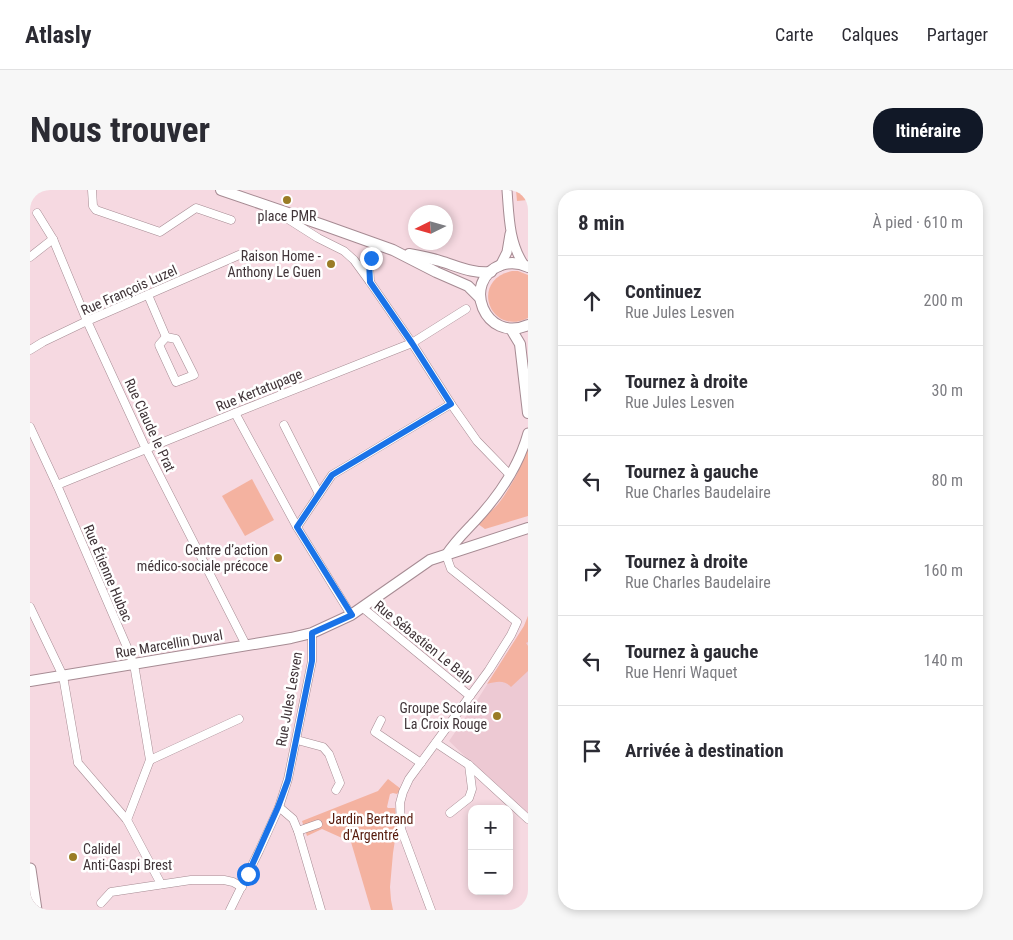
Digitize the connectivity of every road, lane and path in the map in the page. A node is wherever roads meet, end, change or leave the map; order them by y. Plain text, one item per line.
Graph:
1 (92, 190) edge
2 (221, 190) edge
3 (506, 190) edge
4 (268, 206) junction
5 (37, 213) dead end
6 (231, 220) dead end
7 (510, 231) junction
8 (53, 239) junction
9 (378, 245) junction
10 (393, 250) junction
11 (239, 255) dead end
12 (30, 256) edge
13 (354, 260) junction
14 (369, 260) junction
15 (500, 266) junction
16 (526, 266) edge
17 (491, 272) junction
18 (370, 282) junction
19 (148, 295) junction
20 (480, 298) junction
21 (466, 309) dead end
22 (87, 321) junction
23 (528, 325) edge
24 (511, 329) junction
25 (166, 337) junction
26 (412, 343) junction
27 (30, 350) edge
28 (451, 404) junction
29 (235, 413) junction
30 (528, 413) edge
31 (284, 425) dead end
32 (30, 427) edge
33 (528, 433) edge
34 (146, 449) junction
35 (510, 475) junction
36 (57, 485) junction
37 (319, 494) junction
38 (297, 527) junction
39 (528, 528) edge
40 (446, 554) junction
41 (30, 608) edge
42 (363, 608) junction
43 (352, 615) junction
44 (312, 633) junction
45 (246, 645) junction
46 (133, 664) junction
47 (63, 676) junction
48 (30, 681) edge
49 (470, 696) junction
50 (239, 719) dead end
51 (381, 720) dead end
52 (297, 740) junction
53 (436, 743) junction
54 (150, 760) junction
55 (421, 763) junction
56 (469, 765) junction
57 (336, 790) dead end
58 (278, 807) junction
59 (450, 813) dead end
60 (528, 819) edge
61 (127, 820) junction
62 (318, 824) dead end
63 (298, 831) junction
64 (30, 869) edge
65 (161, 884) junction
66 (242, 887) junction
67 (101, 903) dead end
68 (234, 908) edge
69 (36, 910) edge
70 (321, 910) edge
71 (431, 910) edge

1 - 6 street
2 - 4 main road
3 - 7 street
4 - 9 main road
4 - 13 street
5 - 8 street, Rue Claude le Prat
7 - 15 street
7 - 16 street
8 - 12 street
8 - 22 street, Rue Claude le Prat
9 - 10 main road
9 - 14 street
10 - 17 main road
10 - 20 main road
11 - 19 street, Rue François Luzel
13 - 14 street
13 - 18 street
14 - 18 street
15 - 16 main road
15 - 17 main road
17 - 20 main road
18 - 26 street
19 - 22 street, Rue François Luzel
19 - 25 street
20 - 24 main road
21 - 26 street, Rue Kertatupage
22 - 27 street, Rue François Luzel
22 - 34 street, Rue Claude le Prat
23 - 24 main road
24 - 30 main road
25 - 25 street
26 - 28 street
26 - 29 street, Rue Kertatupage
28 - 35 street
28 - 37 street
29 - 34 street, Rue Kertatupage
29 - 38 street
31 - 37 street
32 - 36 street, Rue Étienne Hubac
33 - 35 street
34 - 36 street, Rue Kertatupage
34 - 45 street, Rue Claude le Prat
35 - 40 street
36 - 46 street, Rue Étienne Hubac
37 - 38 street
38 - 43 street
39 - 40 main road
40 - 42 main road
40 - 49 street
41 - 47 street
42 - 43 main road
42 - 49 street, Rue Sébastien Le Balp
43 - 44 main road
44 - 45 main road, Rue Marcellin Duval
44 - 52 street, Rue Jules Lesven
45 - 46 main road, Rue Marcellin Duval
46 - 47 main road, Rue Marcellin Duval
46 - 54 street, Rue Étienne Hubac
47 - 48 main road, Rue Marcellin Duval
47 - 61 street
49 - 53 street
50 - 54 street
51 - 55 street
52 - 57 street
52 - 58 street, Rue Jules Lesven
53 - 55 street
53 - 56 street
54 - 61 street
55 - 71 street
56 - 59 street
56 - 60 street
58 - 63 street
58 - 66 street, Rue Jules Lesven
61 - 65 street
62 - 63 street
63 - 70 street
64 - 69 main road
65 - 66 street
65 - 67 street
66 - 68 street, Rue Jules Lesven

